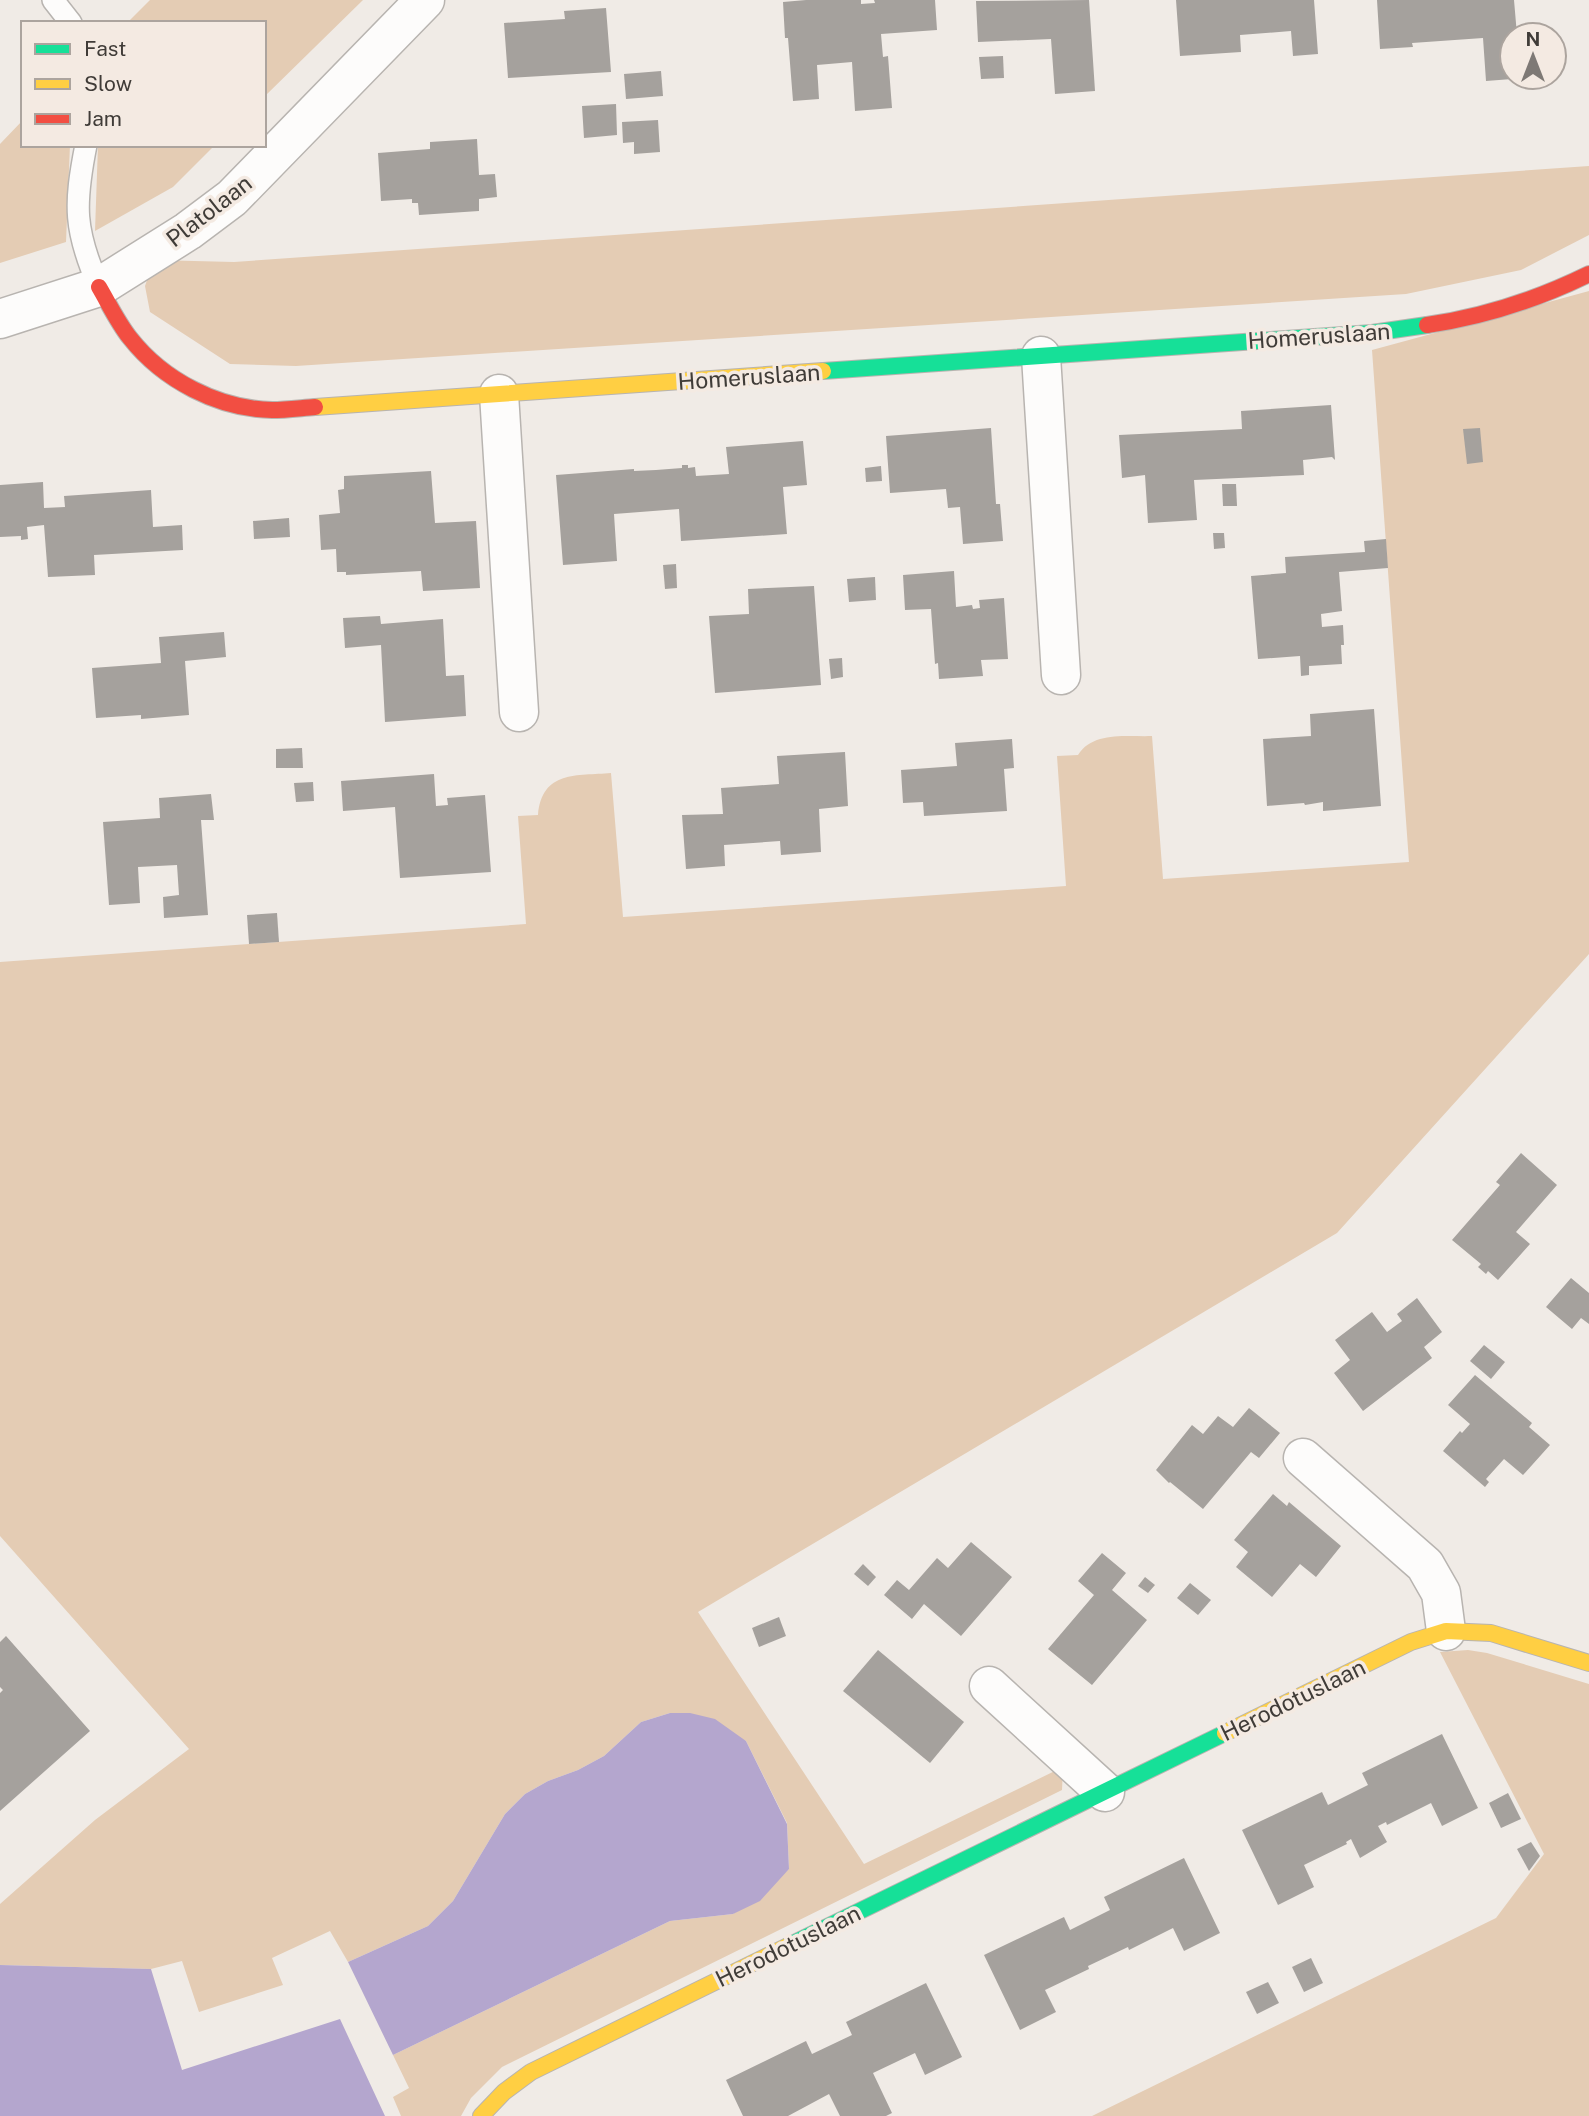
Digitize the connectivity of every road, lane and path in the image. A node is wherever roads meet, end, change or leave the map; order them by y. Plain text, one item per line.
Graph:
1 (53, 0) edge
2 (425, 0) edge
3 (69, 21) edge
4 (86, 147) edge
5 (1589, 274) edge
6 (99, 287) junction
7 (0, 319) edge
8 (1041, 356) junction
9 (499, 394) junction
10 (1061, 675) dead end
11 (519, 712) dead end
12 (1303, 1458) dead end
13 (1446, 1631) junction
14 (1589, 1663) edge
15 (989, 1686) dead end
16 (1105, 1792) junction
17 (481, 2116) edge

1 - 3 lane
2 - 6 street, Platolaan
4 - 6 lane
5 - 8 street, Homeruslaan
6 - 7 street, Platolaan
6 - 9 street, Homeruslaan
8 - 9 street, Homeruslaan
8 - 10 street
9 - 11 street
12 - 13 street
13 - 14 street, Herodotuslaan
13 - 16 street, Herodotuslaan
15 - 16 street
16 - 17 street, Herodotuslaan

